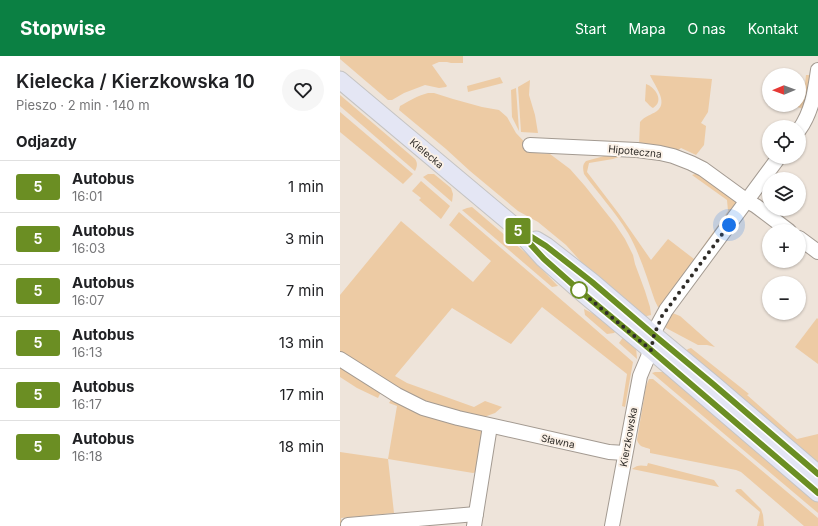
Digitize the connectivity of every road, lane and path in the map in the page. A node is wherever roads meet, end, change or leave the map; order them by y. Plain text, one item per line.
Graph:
1 (818, 70) edge
2 (340, 80) edge
3 (813, 119) edge
4 (530, 144) dead end
5 (774, 164) edge
6 (747, 201) junction
7 (780, 224) edge
8 (806, 243) edge
9 (818, 252) edge
10 (652, 342) junction
11 (340, 359) edge
12 (490, 426) junction
13 (625, 453) junction
14 (818, 474) edge
15 (818, 493) edge
16 (475, 520) edge
17 (348, 525) dead end
18 (612, 526) edge

1 - 3 street
2 - 10 main road, Kielecka
4 - 6 street, Hipoteczna
5 - 6 street, Kierzkowska
6 - 7 street, Hipoteczna
6 - 10 street, Kierzkowska
8 - 9 street
10 - 13 street, Kierzkowska
10 - 14 main road, Kielecka
10 - 15 main road, Kielecka
11 - 12 street, Sławna
12 - 13 street, Sławna
12 - 16 street
13 - 18 street, Kierzkowska
16 - 17 street

